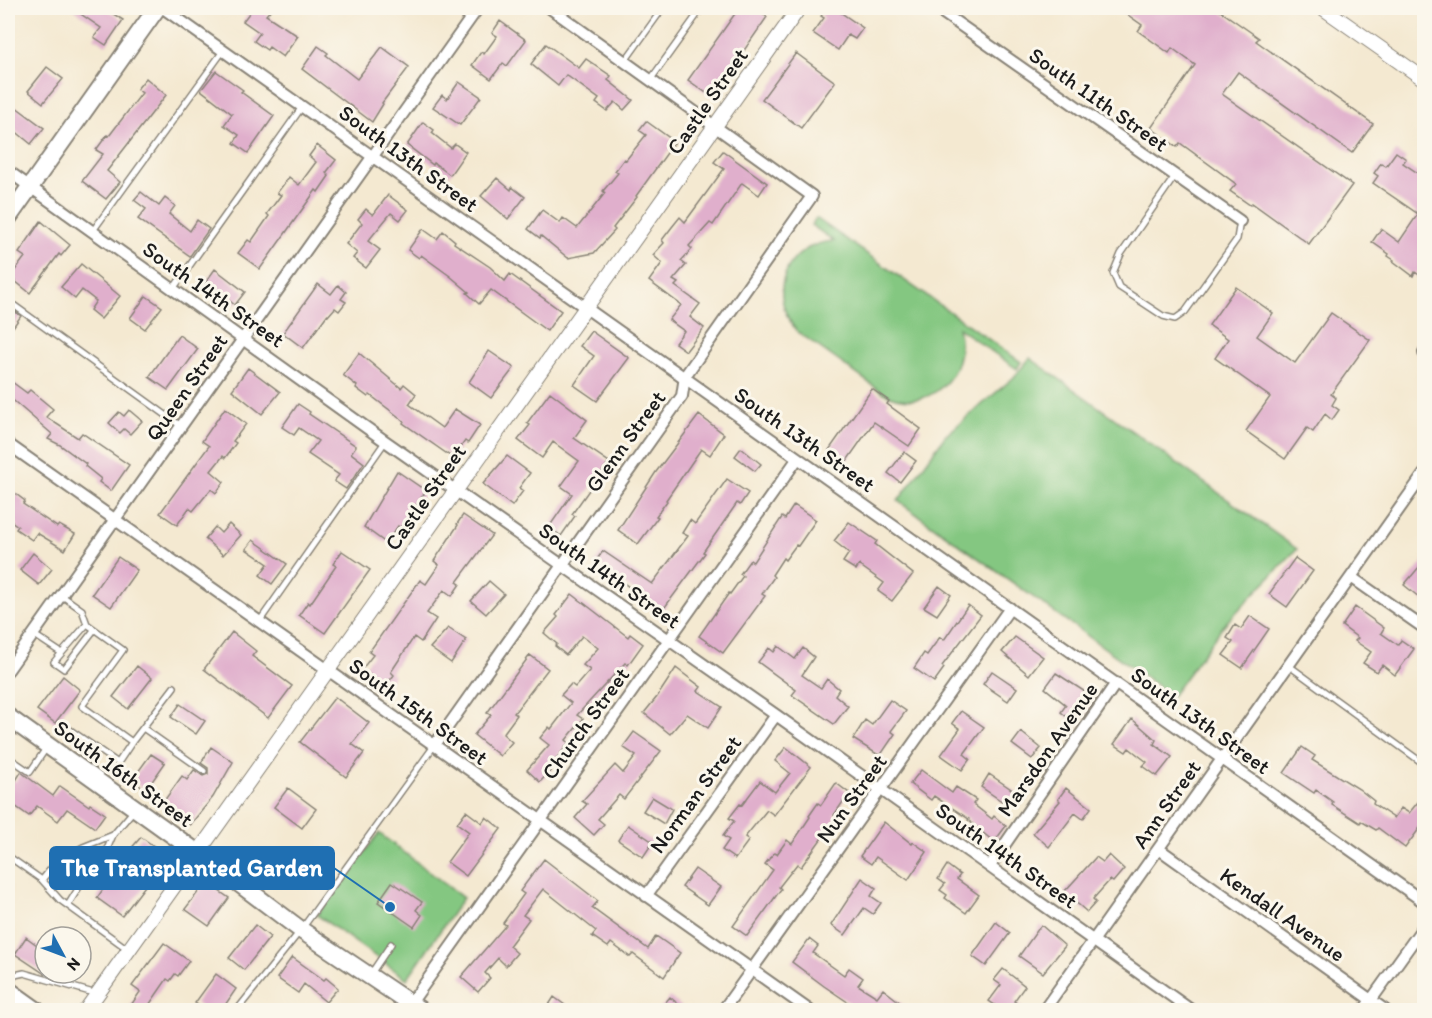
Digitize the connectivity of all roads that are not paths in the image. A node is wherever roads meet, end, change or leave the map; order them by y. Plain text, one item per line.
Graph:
1 (157, 8) edge
2 (163, 8) edge
3 (478, 8) edge
4 (550, 8) edge
5 (663, 8) edge
6 (702, 8) edge
7 (798, 8) edge
8 (936, 8) edge
9 (1323, 8) edge
10 (224, 50) junction
11 (625, 61) junction
12 (651, 79) junction
13 (1425, 79) edge
14 (303, 106) junction
15 (715, 125) junction
16 (373, 156) junction
17 (8, 171) edge
18 (1175, 176) junction
19 (30, 187) junction
20 (8, 218) edge
21 (1240, 221) joint
22 (92, 232) junction
23 (173, 289) junction
24 (8, 301) edge
25 (586, 307) junction
26 (243, 339) junction
27 (685, 376) junction
28 (181, 426) junction
29 (385, 441) junction
30 (8, 444) edge
31 (798, 458) junction
32 (1425, 474) edge
33 (1420, 489) edge
34 (456, 491) junction
35 (115, 519) junction
36 (562, 564) junction
37 (1351, 577) junction
38 (61, 595) junction
39 (1010, 608) junction
40 (260, 622) junction
41 (87, 624) junction
42 (1425, 628) edge
43 (94, 630) junction
44 (33, 634) junction
45 (669, 639) junction
46 (60, 652) junction
47 (1288, 665) junction
48 (8, 670) edge
49 (328, 670) junction
50 (1116, 683) junction
51 (174, 687) dead end
52 (776, 715) junction
53 (8, 717) edge
54 (66, 727) dead end
55 (143, 728) junction
56 (132, 742) junction
57 (48, 746) junction
58 (434, 746) junction
59 (8, 757) edge
60 (1222, 759) junction
61 (1425, 764) edge
62 (204, 771) dead end
63 (881, 790) junction
64 (135, 808) junction
65 (539, 821) junction
66 (113, 834) junction
67 (1158, 849) junction
68 (199, 853) junction
69 (8, 856) edge
70 (63, 858) junction
71 (990, 866) junction
72 (42, 880) junction
73 (81, 884) junction
74 (646, 896) junction
75 (1425, 902) edge
76 (68, 905) junction
77 (1425, 926) edge
78 (301, 930) junction
79 (1093, 940) junction
80 (391, 944) dead end
81 (129, 950) junction
82 (751, 970) junction
83 (369, 976) junction
84 (8, 984) edge
85 (8, 990) edge
86 (97, 994) junction
87 (1372, 1000) junction
88 (412, 1008) edge
89 (36, 1011) edge
90 (86, 1011) edge
91 (237, 1011) edge
92 (723, 1011) edge
93 (808, 1011) edge
94 (1044, 1011) edge
95 (1191, 1011) edge
96 (1364, 1011) edge
97 (1385, 1011) edge

1 - 19 main road
2 - 10 street, South 13th Street
3 - 16 street, Queen Street
4 - 11 street, Glenn Street
5 - 11 lane
6 - 12 lane
7 - 15 street, Castle Street
8 - 18 street, South 11th Street
9 - 13 street
10 - 14 street, South 13th Street
10 - 22 lane
11 - 12 street, Glenn Street
12 - 15 street, Glenn Street
14 - 16 street, South 13th Street
14 - 23 lane
15 - 25 street, Castle Street
15 - 27 street, Glenn Street
16 - 25 street, South 13th Street
16 - 26 street, Queen Street
17 - 19 street, South 14th Street
18 - 21 street, South 11th Street
18 - 21 lane
19 - 20 main road
19 - 22 street, South 14th Street
22 - 23 street, South 14th Street
23 - 26 street, South 14th Street
24 - 28 lane
25 - 27 street, South 13th Street
25 - 34 street, Castle Street
26 - 28 street, Queen Street
26 - 29 street, South 14th Street
27 - 31 street, South 13th Street
27 - 36 street, Glenn Street
28 - 35 street, Queen Street
29 - 34 street, South 14th Street
29 - 40 lane
30 - 35 street, South 15th Street
31 - 39 street, South 13th Street
31 - 45 street, Church Street
32 - 33 street, Ann Street
33 - 37 street, Ann Street
34 - 36 street, South 14th Street
34 - 49 street, Castle Street
35 - 38 street, Queen Street
35 - 40 street, South 15th Street
36 - 45 street, South 14th Street
36 - 58 street, Glenn Street
37 - 42 street
37 - 47 street, Ann Street
38 - 41 lane
38 - 44 street, Queen Street
39 - 50 street, South 13th Street
39 - 63 street, Nun Street
40 - 49 street, South 15th Street
41 - 43 lane
41 - 46 lane
43 - 46 lane
43 - 56 lane
44 - 46 lane
44 - 48 street, Queen Street
45 - 52 street, South 14th Street
45 - 65 street, Church Street
47 - 60 street, Ann Street
47 - 61 lane
49 - 58 street, South 15th Street
49 - 68 street, Castle Street
50 - 60 street, South 13th Street
50 - 71 street, Marsdon Avenue
51 - 55 lane
52 - 63 street, South 14th Street
52 - 74 street, Norman Street
53 - 57 main road, South 16th Street
54 - 56 lane
55 - 56 lane
55 - 62 lane
57 - 59 lane
57 - 64 main road, South 16th Street
58 - 65 street, South 15th Street
58 - 78 lane
60 - 67 street, Ann Street
60 - 75 street, South 13th Street
63 - 71 street, South 14th Street
63 - 82 street, Nun Street
64 - 66 lane
64 - 68 main road, South 16th Street
65 - 74 street, South 15th Street
65 - 88 street, Church Street
66 - 70 lane
66 - 73 lane
67 - 79 street, Ann Street
67 - 87 street, Kendall Avenue
68 - 78 main road, South 16th Street
68 - 81 street, Castle Street
69 - 72 lane
70 - 72 lane
70 - 73 lane
71 - 79 street, South 14th Street
72 - 76 lane
73 - 76 lane
74 - 82 street, South 15th Street
76 - 81 lane
77 - 87 street
78 - 83 main road, South 16th Street
78 - 91 lane
79 - 94 street, Ann Street
79 - 95 street, South 14th Street
80 - 83 lane
81 - 86 street, Castle Street
82 - 92 street, Nun Street
82 - 93 street, South 15th Street
83 - 88 main road, South 16th Street
84 - 86 lane
85 - 89 main road
86 - 90 street, Castle Street
87 - 96 street
87 - 97 street, Kendall Avenue

